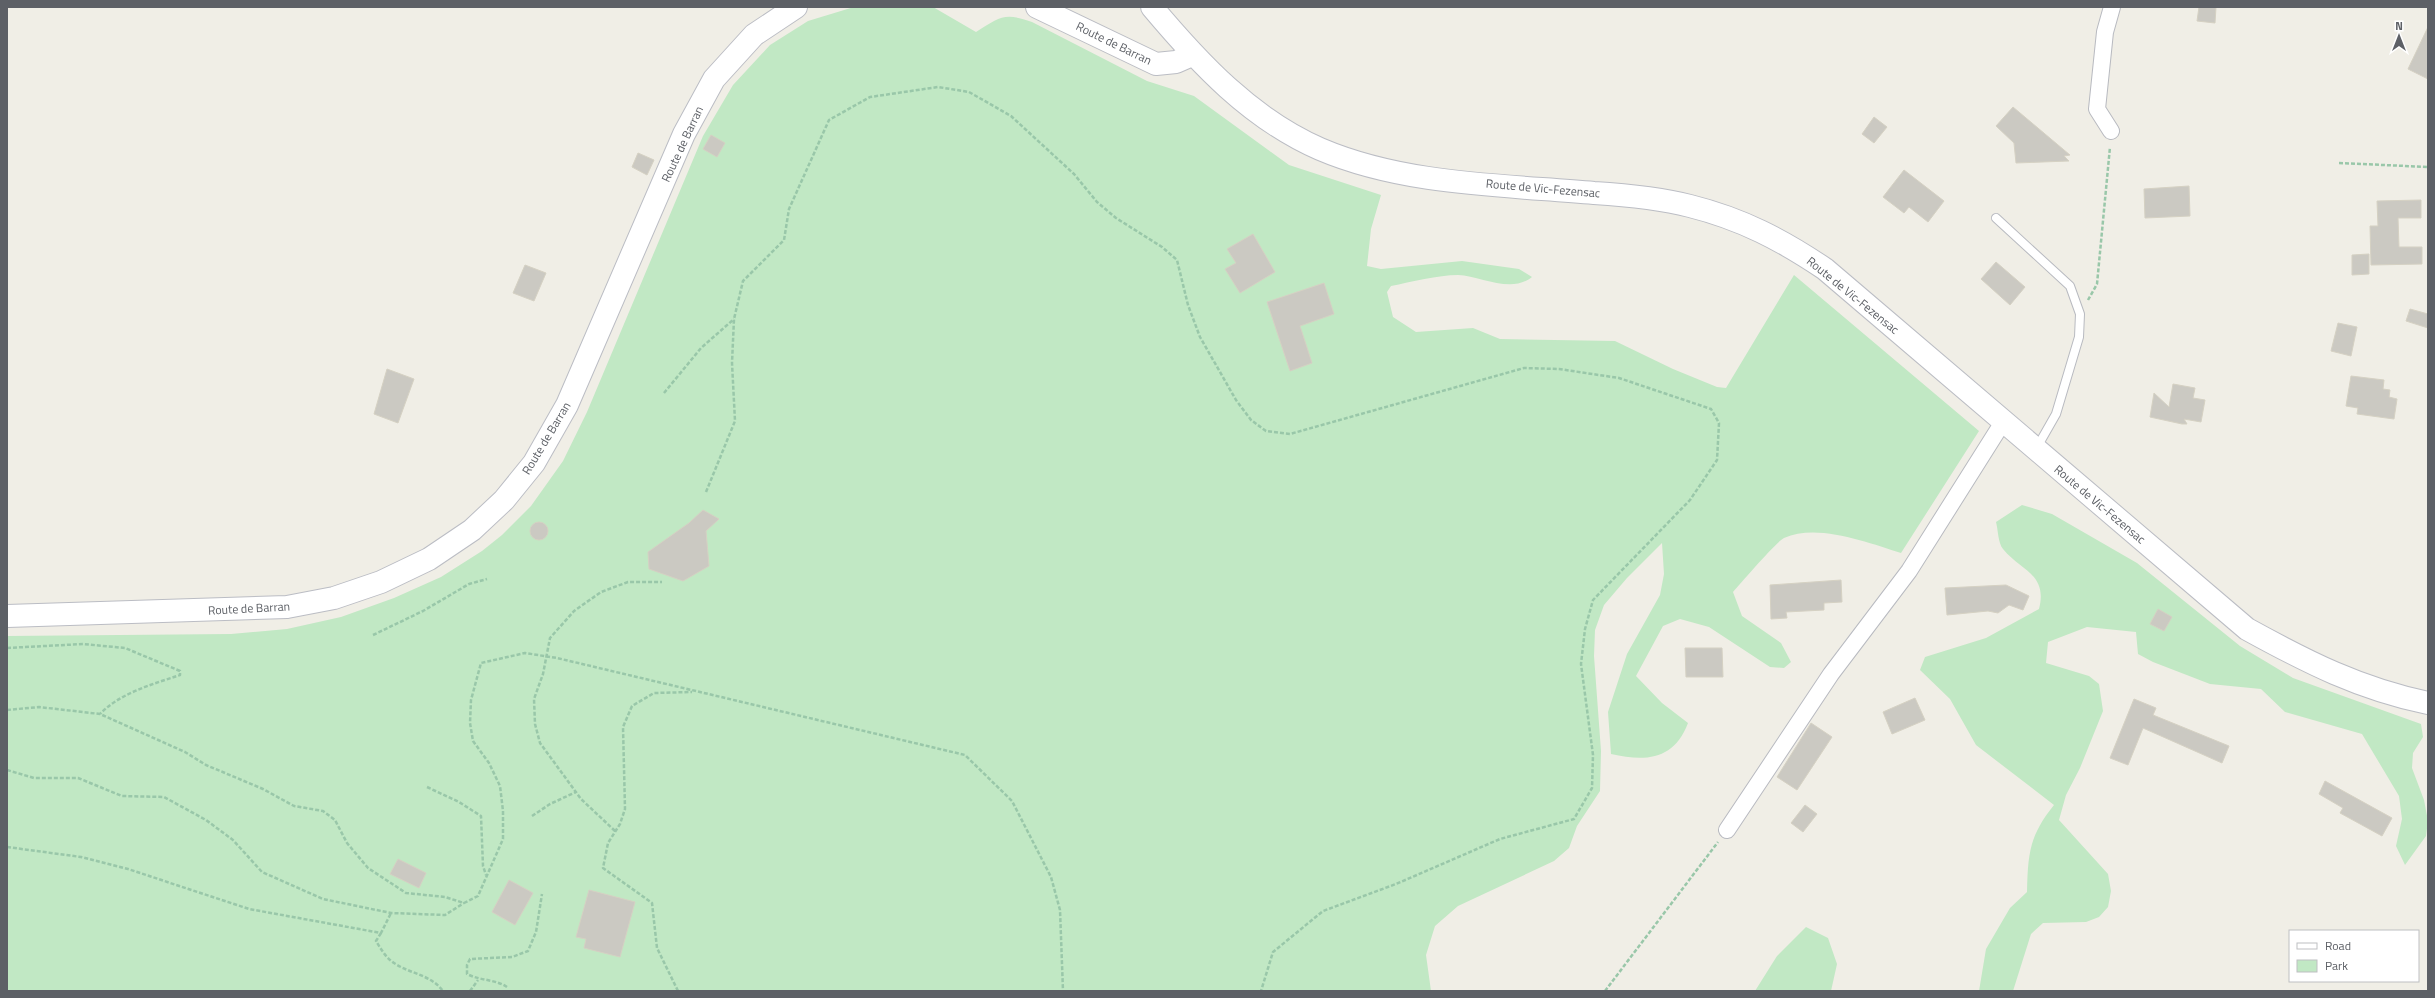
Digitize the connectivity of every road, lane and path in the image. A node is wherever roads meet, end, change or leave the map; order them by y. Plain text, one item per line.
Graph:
1 (796, 7) edge
2 (1037, 7) edge
3 (1152, 7) edge
4 (2112, 7) edge
5 (1192, 55) junction
6 (2111, 131) joint
7 (2339, 163) dead end
8 (2428, 167) edge
9 (1996, 218) dead end
10 (2080, 314) junction
11 (734, 319) junction
12 (664, 393) dead end
13 (2003, 422) junction
14 (2035, 449) junction
15 (706, 492) dead end
16 (487, 579) dead end
17 (662, 582) dead end
18 (7, 616) edge
19 (373, 635) dead end
20 (7, 648) edge
21 (546, 656) junction
22 (697, 692) junction
23 (2428, 703) edge
24 (7, 710) edge
25 (100, 714) junction
26 (7, 770) edge
27 (427, 787) dead end
28 (576, 792) junction
29 (532, 816) dead end
30 (1726, 830) joint
31 (615, 831) junction
32 (7, 847) edge
33 (486, 876) junction
34 (542, 894) dead end
35 (464, 903) junction
36 (391, 913) junction
37 (381, 933) junction
38 (478, 980) junction
39 (507, 987) dead end
40 (443, 991) edge
41 (470, 991) edge
42 (678, 991) edge
43 (1063, 991) edge
44 (1261, 991) edge
45 (1605, 991) edge

1 - 18 main road, Route de Barran
2 - 5 main road, Route de Barran
3 - 5 main road, Route de Vic-Fezensac
4 - 6 street
5 - 13 main road, Route de Vic-Fezensac
6 - 10 path
7 - 8 path
9 - 10 lane
10 - 14 lane
11 - 12 path
11 - 15 path
11 - 44 path
13 - 14 main road, Route de Vic-Fezensac
13 - 30 street
14 - 23 main road, Route de Vic-Fezensac
16 - 19 path
17 - 21 path
20 - 25 path
21 - 22 path
21 - 28 path
21 - 33 path
22 - 31 path
22 - 43 path
24 - 25 path
25 - 35 path
26 - 36 path
27 - 33 path
28 - 29 path
28 - 31 path
30 - 45 path
31 - 42 path
32 - 37 path
33 - 35 path
34 - 38 path
35 - 36 path
36 - 37 path
37 - 40 path
38 - 39 path
38 - 41 path

